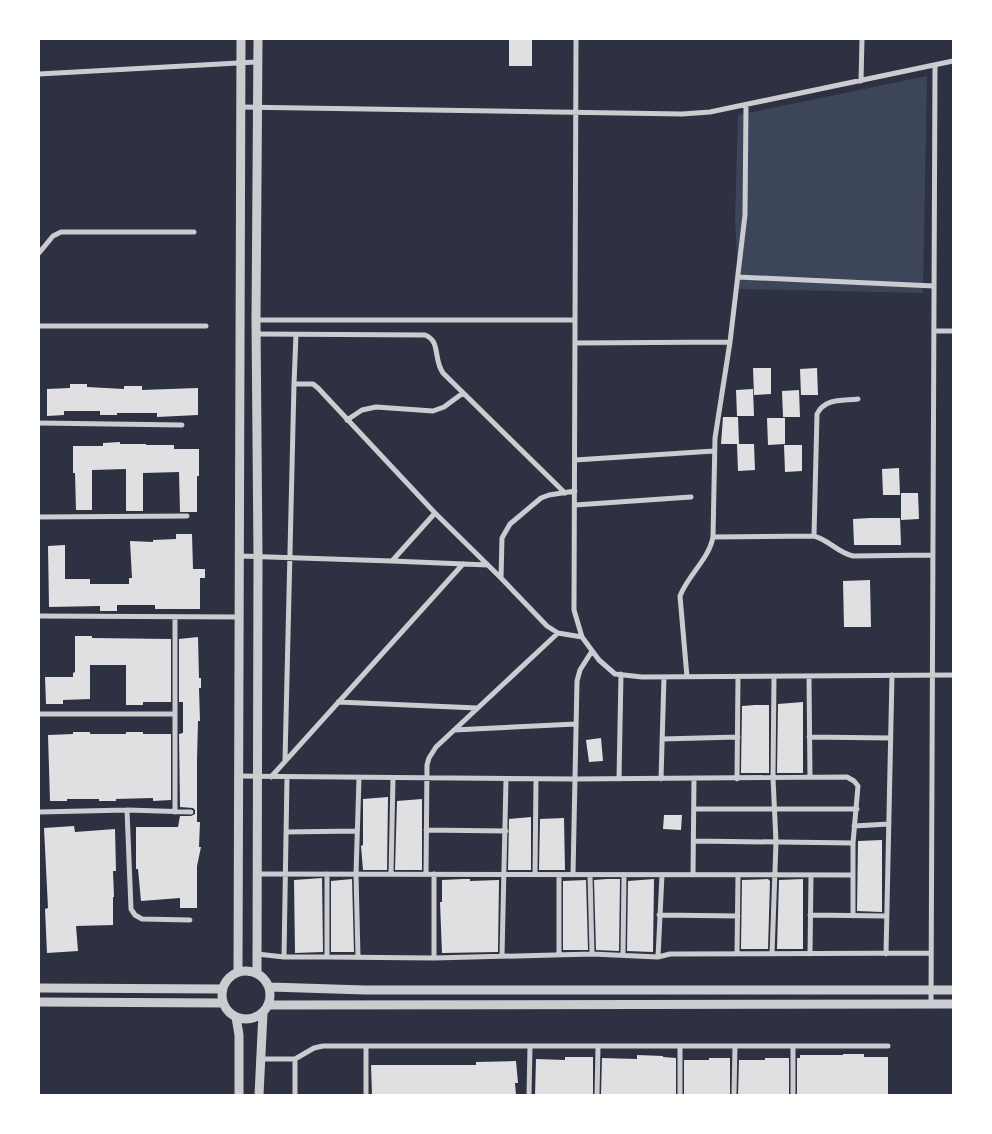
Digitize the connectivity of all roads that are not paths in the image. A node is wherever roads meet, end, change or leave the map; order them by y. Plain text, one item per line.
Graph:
1 (241, 39) edge
2 (258, 39) edge
3 (576, 39) edge
4 (862, 39) edge
5 (953, 61) edge
6 (241, 62) junction
7 (258, 62) junction
8 (935, 66) junction
9 (39, 74) edge
10 (861, 81) junction
11 (746, 106) junction
12 (241, 108) junction
13 (257, 108) junction
14 (576, 112) junction
15 (194, 232) dead end
16 (39, 253) edge
17 (738, 277) junction
18 (934, 286) junction
19 (256, 320) junction
20 (575, 320) junction
21 (39, 326) edge
22 (206, 326) dead end
23 (934, 331) junction
24 (953, 331) edge
25 (257, 334) junction
26 (296, 334) junction
27 (730, 342) junction
28 (575, 343) junction
29 (294, 384) junction
30 (464, 393) junction
31 (858, 399) dead end
32 (348, 420) junction
33 (39, 424) edge
34 (182, 424) dead end
35 (714, 451) junction
36 (575, 460) junction
37 (575, 492) junction
38 (565, 493) junction
39 (691, 497) dead end
40 (574, 505) junction
41 (435, 513) junction
42 (187, 516) dead end
43 (39, 517) edge
44 (814, 536) junction
45 (713, 537) junction
46 (933, 555) junction
47 (240, 556) junction
48 (258, 557) junction
49 (291, 558) junction
50 (392, 561) junction
51 (463, 564) junction
52 (488, 565) junction
53 (501, 578) junction
54 (39, 616) edge
55 (175, 617) junction
56 (240, 617) junction
57 (558, 633) junction
58 (582, 637) junction
59 (592, 651) junction
60 (621, 674) junction
61 (932, 674) junction
62 (953, 674) edge
63 (892, 675) junction
64 (664, 677) junction
65 (687, 677) junction
66 (738, 677) junction
67 (774, 677) junction
68 (809, 677) junction
69 (338, 702) junction
70 (478, 708) junction
71 (39, 714) edge
72 (175, 714) junction
73 (576, 724) junction
74 (454, 730) junction
75 (738, 737) junction
76 (809, 737) junction
77 (891, 738) junction
78 (662, 739) junction
79 (285, 761) junction
80 (240, 776) junction
81 (256, 776) junction
82 (271, 777) junction
83 (287, 777) junction
84 (358, 778) junction
85 (393, 778) junction
86 (427, 778) junction
87 (694, 778) junction
88 (773, 778) junction
89 (810, 778) junction
90 (506, 779) junction
91 (536, 779) junction
92 (575, 779) junction
93 (619, 779) junction
94 (661, 779) junction
95 (737, 779) junction
96 (694, 809) junction
97 (857, 809) junction
98 (127, 810) junction
99 (776, 810) junction
100 (39, 812) edge
101 (175, 812) junction
102 (190, 812) dead end
103 (889, 824) junction
104 (854, 826) junction
105 (426, 830) junction
106 (357, 831) junction
107 (506, 831) junction
108 (286, 832) junction
109 (694, 841) junction
110 (776, 842) junction
111 (853, 843) junction
112 (256, 874) junction
113 (286, 874) junction
114 (327, 874) junction
115 (356, 874) junction
116 (391, 874) junction
117 (426, 874) junction
118 (434, 874) junction
119 (535, 874) junction
120 (505, 875) junction
121 (559, 875) junction
122 (573, 875) junction
123 (590, 875) junction
124 (662, 875) junction
125 (694, 875) junction
126 (738, 875) junction
127 (774, 875) junction
128 (811, 875) junction
129 (852, 875) junction
130 (624, 876) junction
131 (659, 915) junction
132 (810, 915) junction
133 (738, 916) junction
134 (852, 916) junction
135 (886, 916) junction
136 (190, 920) dead end
137 (931, 953) junction
138 (256, 954) junction
139 (559, 954) junction
140 (592, 954) junction
141 (623, 954) junction
142 (737, 954) junction
143 (772, 954) junction
144 (810, 954) junction
145 (886, 954) junction
146 (502, 956) junction
147 (284, 957) junction
148 (327, 957) junction
149 (358, 957) junction
150 (658, 957) junction
151 (434, 958) junction
152 (238, 972) junction
153 (257, 973) junction
154 (270, 987) junction
155 (39, 988) edge
156 (223, 989) junction
157 (931, 990) junction
158 (953, 990) edge
159 (39, 1002) edge
160 (223, 1003) junction
161 (931, 1004) junction
162 (953, 1004) edge
163 (265, 1009) junction
164 (236, 1017) junction
165 (366, 1046) junction
166 (530, 1046) junction
167 (598, 1046) junction
168 (680, 1046) junction
169 (735, 1046) junction
170 (793, 1046) junction
171 (888, 1046) dead end
172 (259, 1059) junction
173 (295, 1059) junction
174 (239, 1095) edge
175 (259, 1095) edge
176 (295, 1095) edge
177 (366, 1095) edge
178 (529, 1095) edge
179 (597, 1095) edge
180 (680, 1095) edge
181 (734, 1095) edge
182 (793, 1095) edge

1 - 6 street
2 - 7 street
3 - 14 street
4 - 10 street
5 - 8 street
6 - 7 street
6 - 9 street
6 - 12 street
7 - 13 street
8 - 10 street
8 - 18 street
10 - 11 street
11 - 14 street
11 - 17 street
12 - 13 street
12 - 47 street
13 - 14 street
13 - 19 street
14 - 20 street
15 - 16 street
17 - 18 street
17 - 27 street
18 - 23 street
19 - 20 street
19 - 25 street
20 - 28 street
21 - 22 street
23 - 24 street
23 - 46 street
25 - 26 street
25 - 48 street
26 - 29 street
26 - 30 street
27 - 28 street
27 - 35 street
28 - 36 street
29 - 32 street
29 - 49 street
30 - 32 street
30 - 38 street
31 - 44 street
32 - 41 street
33 - 34 street
35 - 36 street
35 - 45 street
36 - 37 street
37 - 38 street
37 - 40 street
38 - 53 street
39 - 40 street
40 - 58 street
41 - 50 street
41 - 52 street
42 - 43 street
44 - 45 street
44 - 46 street
45 - 65 street
46 - 61 street
47 - 48 street
47 - 56 street
48 - 49 street
48 - 81 street
49 - 50 street
49 - 79 street
50 - 51 street
51 - 52 street
51 - 69 street
52 - 53 street
53 - 57 street
54 - 55 street
55 - 56 street
55 - 72 street
56 - 80 street
57 - 58 street
57 - 70 street
58 - 59 street
59 - 60 street
59 - 73 street
60 - 64 street
60 - 93 street
61 - 62 street
61 - 63 street
61 - 137 street
63 - 68 street
63 - 77 street
64 - 65 street
64 - 78 street
65 - 66 street
66 - 67 street
66 - 75 street
67 - 68 street
67 - 88 street
68 - 76 street
69 - 70 street
69 - 79 street
70 - 74 street
71 - 72 street
72 - 101 street
73 - 74 street
73 - 92 street
74 - 86 street
75 - 78 street
75 - 95 street
76 - 77 street
76 - 89 street
77 - 103 street
78 - 94 street
79 - 82 street
80 - 81 street
80 - 152 street
81 - 82 street
81 - 112 street
82 - 83 street
83 - 84 street
83 - 108 street
84 - 85 street
84 - 106 street
85 - 86 street
85 - 116 street
86 - 90 street
86 - 105 street
87 - 94 street
87 - 95 street
87 - 96 street
88 - 89 street
88 - 95 street
88 - 99 street
89 - 97 street
90 - 91 street
90 - 107 street
91 - 92 street
91 - 119 street
92 - 93 street
92 - 122 street
93 - 94 street
96 - 99 street
96 - 109 street
97 - 99 street
97 - 104 street
98 - 100 street
98 - 101 street
98 - 136 street
99 - 110 street
101 - 102 street
103 - 104 street
103 - 135 street
104 - 111 street
105 - 107 street
105 - 117 street
106 - 108 street
106 - 115 street
107 - 120 street
108 - 113 street
109 - 110 street
109 - 125 street
110 - 111 street
110 - 127 street
111 - 129 street
112 - 113 street
112 - 138 street
113 - 114 street
113 - 147 street
114 - 115 street
114 - 148 street
115 - 116 street
115 - 149 street
116 - 117 street
117 - 118 street
118 - 120 street
118 - 151 street
119 - 120 street
119 - 121 street
120 - 146 street
121 - 122 street
121 - 139 street
122 - 123 street
123 - 130 street
123 - 140 street
124 - 125 street
124 - 130 street
124 - 131 street
125 - 126 street
126 - 127 street
126 - 133 street
127 - 128 street
127 - 143 street
128 - 129 street
128 - 132 street
129 - 134 street
130 - 141 street
131 - 133 street
131 - 150 street
132 - 134 street
132 - 144 street
133 - 142 street
134 - 135 street
135 - 145 street
137 - 145 street
137 - 157 street
138 - 147 street
138 - 153 street
139 - 140 street
139 - 146 street
140 - 141 street
141 - 150 street
142 - 143 street
142 - 150 street
143 - 144 street
144 - 145 street
146 - 151 street
147 - 148 street
148 - 149 street
149 - 151 street
152 - 153 street
152 - 156 street
153 - 154 street
154 - 157 street
154 - 163 street
155 - 156 street
156 - 160 street
157 - 158 street
157 - 161 street
159 - 160 street
160 - 164 street
161 - 162 street
161 - 163 street
163 - 164 street
163 - 172 street
164 - 174 street
165 - 166 street
165 - 173 street
165 - 177 street
166 - 167 street
166 - 178 street
167 - 168 street
167 - 179 street
168 - 169 street
168 - 180 street
169 - 170 street
169 - 181 street
170 - 171 street
170 - 182 street
172 - 173 street
172 - 175 street
173 - 176 street

